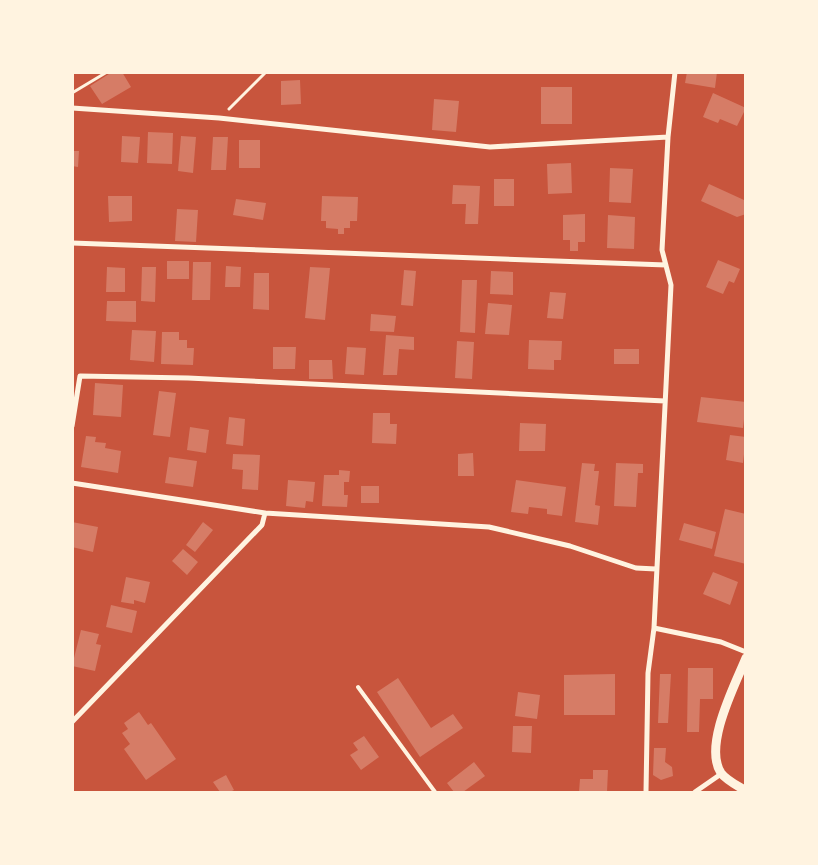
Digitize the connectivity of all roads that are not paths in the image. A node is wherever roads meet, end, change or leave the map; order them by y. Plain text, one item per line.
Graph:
1 (675, 72) edge
2 (72, 108) edge
3 (668, 137) junction
4 (72, 243) edge
5 (666, 265) junction
6 (72, 375) edge
7 (80, 376) junction
8 (665, 401) junction
9 (72, 426) edge
10 (72, 483) edge
11 (265, 513) junction
12 (656, 569) junction
13 (654, 628) junction
14 (746, 652) edge
15 (746, 658) edge
16 (358, 687) dead end
17 (72, 722) edge
18 (721, 774) junction
19 (434, 792) edge
20 (646, 792) edge
21 (695, 792) edge
22 (746, 792) edge

1 - 3 street
2 - 3 street
3 - 5 street
4 - 5 street
5 - 8 street
6 - 7 lane
7 - 8 street
7 - 9 street
8 - 12 street
10 - 11 street
11 - 12 street
11 - 17 street
12 - 13 street
13 - 14 street
13 - 20 street
15 - 18 street
16 - 19 lane
18 - 21 street
18 - 22 street

